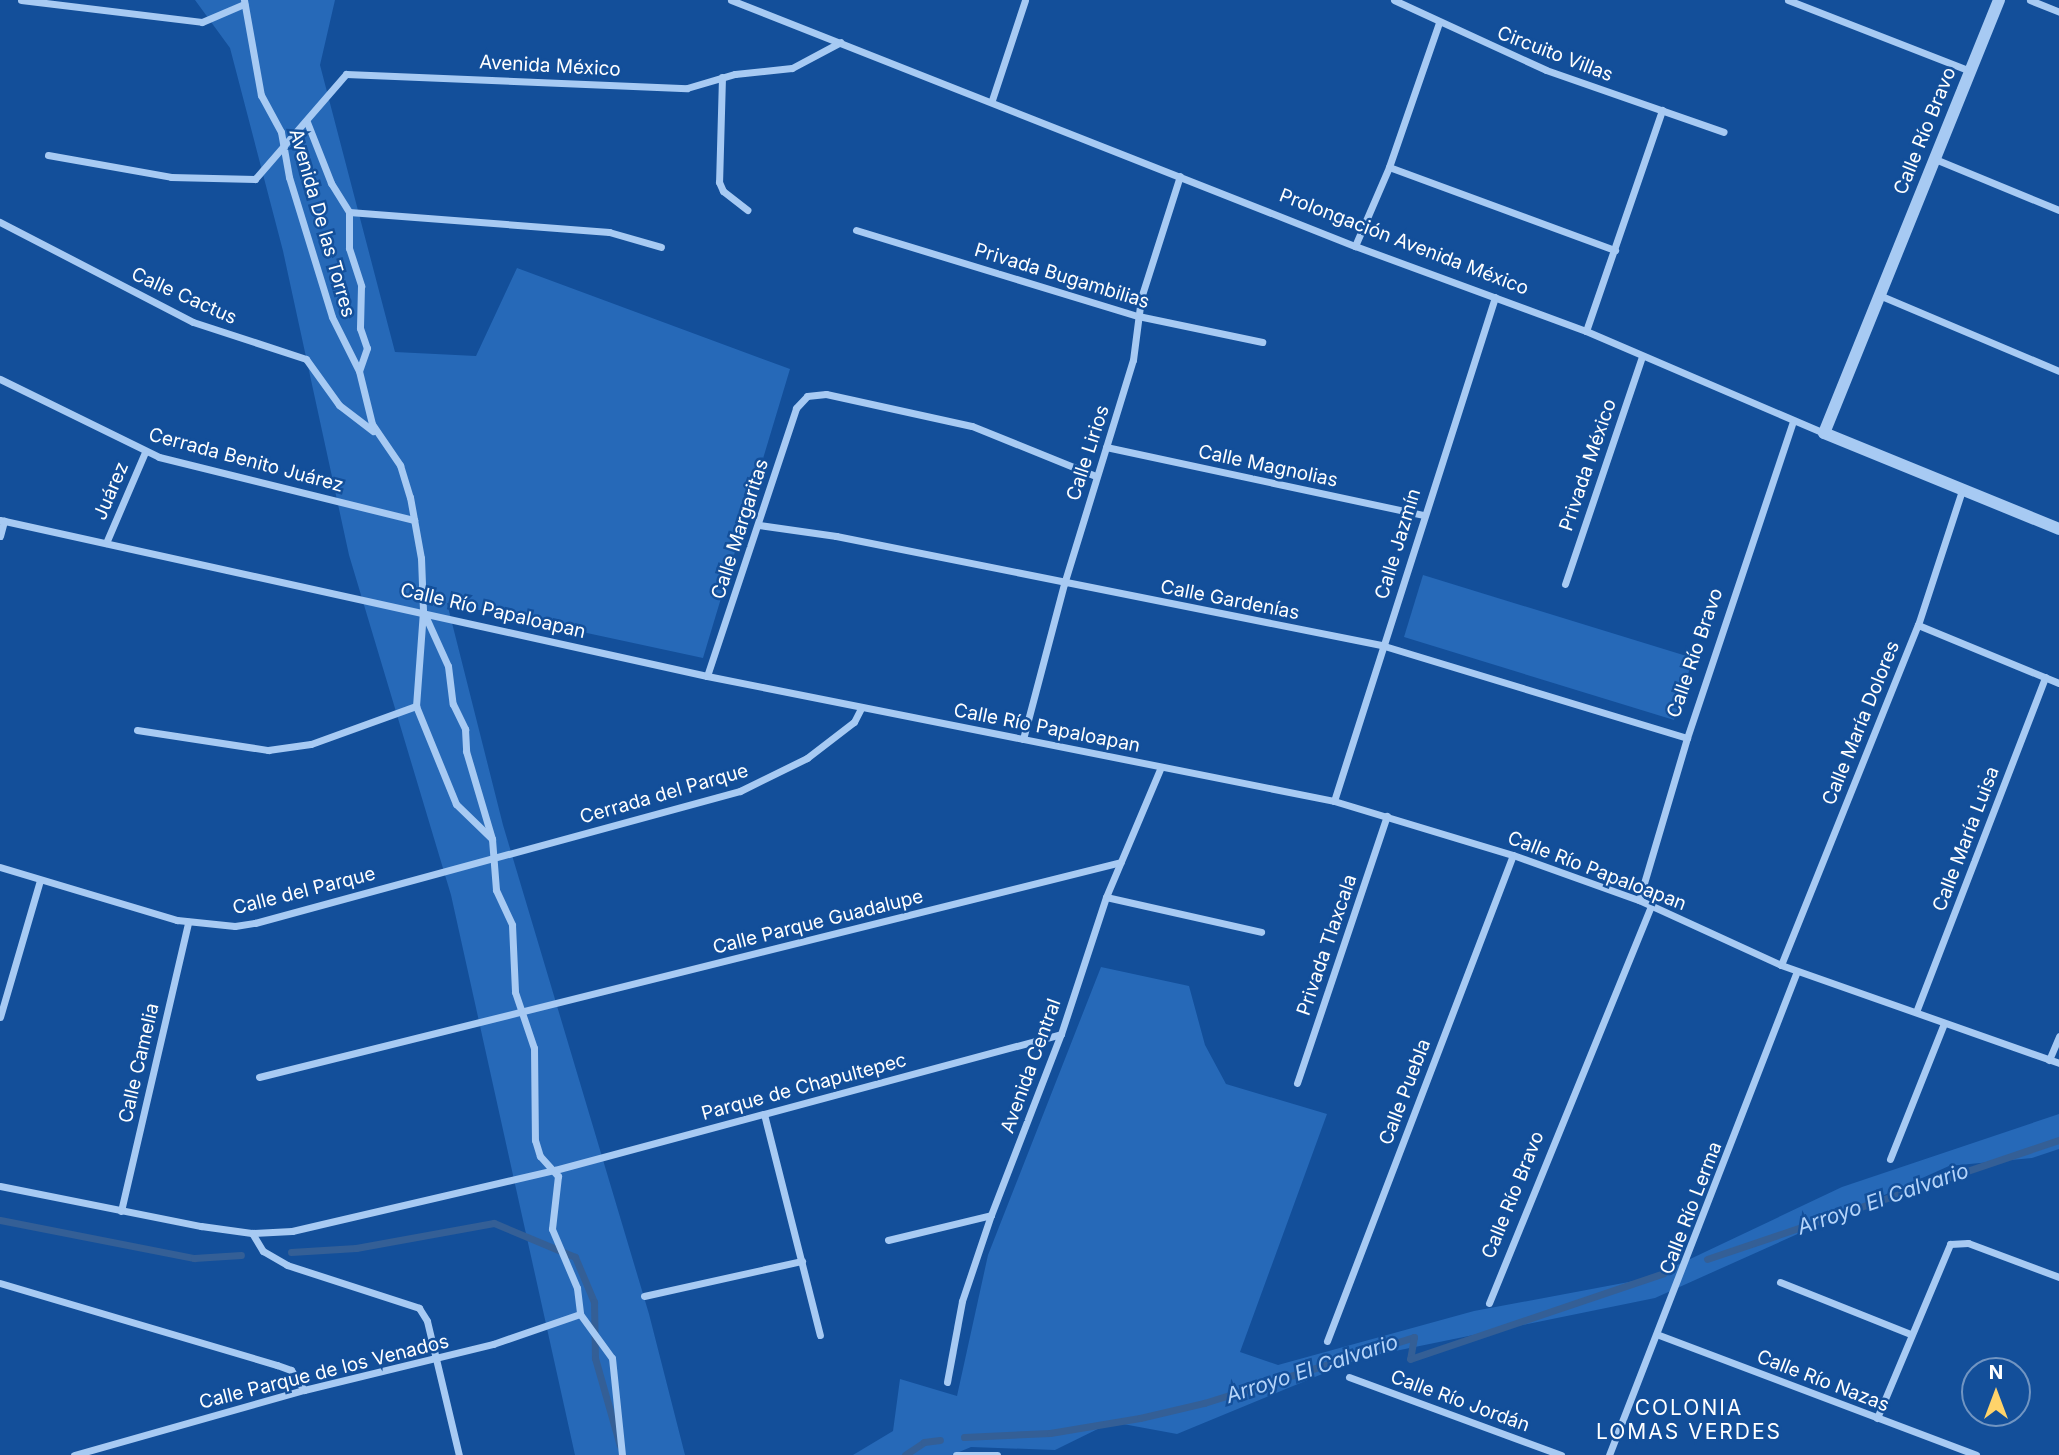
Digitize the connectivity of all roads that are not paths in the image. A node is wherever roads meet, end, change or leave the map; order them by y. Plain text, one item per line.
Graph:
1 (21, 0) edge
2 (731, 0) edge
3 (1025, 0) edge
4 (1394, 0) edge
5 (1788, 0) edge
6 (1999, 0) edge
7 (2030, 0) edge
8 (244, 2) edge
9 (2059, 12) edge
10 (1439, 23) junction
11 (841, 42) junction
12 (1970, 71) junction
13 (722, 77) junction
14 (992, 100) junction
15 (1661, 110) junction
16 (307, 122) junction
17 (1724, 132) dead end
18 (286, 149) junction
19 (48, 155) dead end
20 (1935, 159) junction
21 (1389, 167) junction
22 (1180, 176) junction
23 (747, 210) dead end
24 (2059, 210) edge
25 (349, 212) junction
26 (0, 222) edge
27 (856, 230) dead end
28 (1355, 246) junction
29 (661, 247) dead end
30 (1615, 250) junction
31 (1879, 295) junction
32 (1495, 296) junction
33 (1138, 316) junction
34 (1586, 331) junction
35 (1262, 342) dead end
36 (1642, 357) junction
37 (359, 371) junction
38 (2059, 371) edge
39 (0, 379) edge
40 (1794, 421) junction
41 (376, 433) junction
42 (1824, 433) junction
43 (1106, 447) junction
44 (145, 452) junction
45 (1096, 476) junction
46 (1962, 490) junction
47 (1423, 515) junction
48 (2, 520) edge
49 (414, 520) junction
50 (759, 525) junction
51 (2059, 529) edge
52 (0, 536) edge
53 (106, 543) junction
54 (1064, 584) junction
55 (1565, 584) dead end
56 (423, 611) junction
57 (1918, 625) junction
58 (1381, 645) junction
59 (707, 676) junction
60 (2045, 677) junction
61 (2059, 683) edge
62 (416, 706) junction
63 (862, 708) junction
64 (137, 730) dead end
65 (1687, 738) junction
66 (1023, 739) junction
67 (1161, 767) junction
68 (1334, 801) junction
69 (1387, 816) junction
70 (492, 839) junction
71 (1513, 855) junction
72 (494, 858) junction
73 (1121, 862) junction
74 (0, 867) edge
75 (40, 880) junction
76 (1106, 897) junction
77 (1639, 900) junction
78 (1651, 906) junction
79 (188, 922) junction
80 (1261, 932) dead end
81 (1781, 965) junction
82 (1797, 971) junction
83 (1916, 1012) junction
84 (523, 1013) junction
85 (0, 1017) edge
86 (1944, 1023) junction
87 (1061, 1034) junction
88 (2059, 1036) edge
89 (2049, 1060) junction
90 (2059, 1063) edge
91 (259, 1077) dead end
92 (1297, 1083) dead end
93 (764, 1114) junction
94 (1890, 1159) dead end
95 (555, 1170) junction
96 (0, 1186) edge
97 (121, 1210) junction
98 (991, 1215) junction
99 (252, 1233) junction
100 (888, 1240) dead end
101 (802, 1261) junction
102 (2059, 1277) edge
103 (1780, 1282) dead end
104 (0, 1283) edge
105 (644, 1296) dead end
106 (1489, 1303) dead end
107 (580, 1314) junction
108 (1911, 1334) junction
109 (820, 1335) dead end
110 (1659, 1335) junction
111 (1327, 1341) dead end
112 (437, 1360) junction
113 (1349, 1377) dead end
114 (947, 1382) dead end
115 (304, 1390) junction
116 (1877, 1418) junction
117 (74, 1455) edge
118 (459, 1455) edge
119 (622, 1455) edge
120 (956, 1455) edge
121 (998, 1455) edge
122 (1561, 1455) edge
123 (1609, 1455) edge
124 (1976, 1455) edge

1 - 8 street
2 - 11 street, Prolongación Avenida México
3 - 14 street
4 - 10 street, Circuito Villas
5 - 12 street
6 - 12 street, Calle Río Bravo
7 - 9 street
8 - 18 street, Avenida De las Torres
10 - 15 street, Circuito Villas
10 - 21 street
11 - 13 street, Avenida México
11 - 14 street, Prolongación Avenida México
12 - 20 street, Calle Río Bravo
13 - 16 street, Avenida México
13 - 23 street
14 - 22 street, Prolongación Avenida México
15 - 17 street, Circuito Villas
15 - 30 street
16 - 18 street, Avenida México
16 - 25 street, Avenida De las Torres
18 - 19 street, Avenida México
18 - 37 street, Avenida De las Torres
20 - 24 street
20 - 31 street, Calle Río Bravo
21 - 28 street
21 - 30 street
22 - 28 street, Prolongación Avenida México
22 - 33 street, Calle Lirios
25 - 29 street
25 - 37 street, Avenida De las Torres
26 - 41 street, Calle Cactus
27 - 33 street, Privada Bugambilias
28 - 32 street, Prolongación Avenida México
30 - 34 street
31 - 38 street
31 - 42 street, Calle Río Bravo
32 - 34 street, Prolongación Avenida México
32 - 47 street, Calle Jazmín
33 - 35 street, Privada Bugambilias
33 - 43 street, Calle Lirios
34 - 36 street, Prolongación Avenida México
36 - 40 street, Prolongación Avenida México
36 - 55 street, Privada México
37 - 41 street, Avenida De las Torres
39 - 44 street, Cerrada Benito Juárez
40 - 42 street, Prolongación Avenida México
40 - 65 street, Calle Río Bravo
41 - 49 street, Avenida De las Torres
42 - 46 street, Prolongación Avenida México
43 - 45 street, Calle Lirios
43 - 47 street, Calle Magnolias
44 - 49 street, Cerrada Benito Juárez
44 - 53 street, Juárez
45 - 50 street, Calle Margaritas
45 - 54 street, Calle Lirios
46 - 51 street, Prolongación Avenida México
46 - 57 street, Calle María Dolores
47 - 58 street, Calle Jazmín
48 - 52 street
48 - 53 street, Calle Río Papaloapan
49 - 56 street, Avenida De las Torres
50 - 54 street, Calle Gardenías
50 - 59 street, Calle Margaritas
53 - 56 street, Calle Río Papaloapan
54 - 58 street, Calle Gardenías
54 - 66 street, Calle Lirios
56 - 59 street, Calle Río Papaloapan
56 - 62 street, Avenida De las Torres
56 - 70 street, Avenida De las Torres
57 - 60 street
57 - 81 street, Calle María Dolores
58 - 65 street, Calle Gardenías
58 - 68 street, Calle Jazmín
59 - 63 street, Calle Río Papaloapan
60 - 61 street
60 - 83 street, Calle María Luisa
62 - 64 street
62 - 70 street, Avenida De las Torres
63 - 66 street, Calle Río Papaloapan
63 - 72 street, Cerrada del Parque
65 - 77 street, Calle Río Bravo
66 - 67 street, Calle Río Papaloapan
67 - 68 street, Calle Río Papaloapan
67 - 73 street, Avenida Central
68 - 69 street, Calle Río Papaloapan
69 - 71 street, Calle Río Papaloapan
69 - 92 street, Privada Tlaxcala
70 - 72 street, Avenida De las Torres
71 - 77 street, Calle Río Papaloapan
71 - 111 street, Calle Puebla
72 - 79 street, Calle del Parque
72 - 84 street, Avenida De las Torres
73 - 76 street, Avenida Central
73 - 84 street, Calle Parque Guadalupe
74 - 75 street, Calle del Parque
75 - 79 street, Calle del Parque
75 - 85 street
76 - 80 street
76 - 87 street, Avenida Central
77 - 78 street, Calle Río Papaloapan
78 - 81 street, Calle Río Papaloapan
78 - 106 street, Calle Río Bravo
79 - 97 street, Calle Camelia
81 - 82 street, Calle Río Papaloapan
82 - 83 street, Calle Río Papaloapan
82 - 110 street, Calle Río Lerma
83 - 86 street, Calle Río Papaloapan
84 - 91 street, Calle Parque Guadalupe
84 - 95 street, Avenida De las Torres
86 - 89 street, Calle Río Papaloapan
86 - 94 street
87 - 93 street, Parque de Chapultepec
87 - 98 street, Avenida Central
88 - 89 street
89 - 90 street, Calle Río Papaloapan
93 - 95 street, Parque de Chapultepec
93 - 101 street
95 - 99 street, Parque de Chapultepec
95 - 107 street
96 - 97 street, Parque de Chapultepec
97 - 99 street, Parque de Chapultepec
98 - 100 street
98 - 114 street, Avenida Central
99 - 112 street
101 - 105 street
101 - 109 street
102 - 108 street
103 - 108 street
104 - 115 street
107 - 112 street, Calle Parque de los Venados
107 - 119 street
108 - 116 street
110 - 116 street, Calle Río Nazas
110 - 123 street, Calle Río Lerma
112 - 115 street, Calle Parque de los Venados
112 - 118 street
113 - 122 street, Calle Río Jordán
115 - 117 street, Calle Parque de los Venados
116 - 124 street, Calle Río Nazas
120 - 121 street

